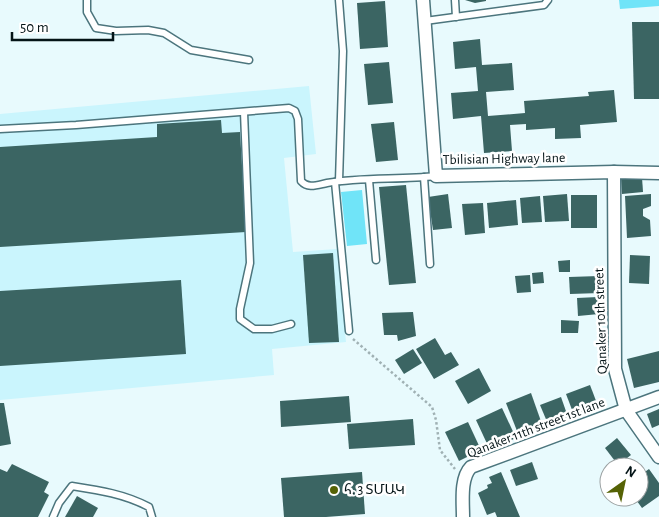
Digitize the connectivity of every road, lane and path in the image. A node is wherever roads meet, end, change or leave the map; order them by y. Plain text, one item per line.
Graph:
1 (87, 0) edge
2 (339, 0) edge
3 (423, 0) edge
4 (455, 0) edge
5 (548, 0) edge
6 (456, 17) junction
7 (425, 21) junction
8 (249, 60) dead end
9 (244, 112) junction
10 (0, 128) edge
11 (614, 172) junction
12 (659, 173) edge
13 (430, 177) junction
14 (369, 180) junction
15 (337, 181) junction
16 (376, 260) dead end
17 (430, 264) dead end
18 (291, 324) dead end
19 (349, 331) joint
20 (659, 397) edge
21 (626, 410) junction
22 (659, 457) edge
23 (464, 480) junction
24 (53, 517) edge
25 (152, 517) edge
26 (462, 517) edge

1 - 8 lane
2 - 15 lane
3 - 7 street, Tbilisian Highway lane
4 - 6 lane
5 - 6 lane
6 - 7 lane
7 - 13 street, Tbilisian Highway lane
9 - 10 lane
9 - 15 lane
9 - 18 lane
11 - 12 street, Tbilisian Highway lane
11 - 13 street, Tbilisian Highway lane
11 - 21 street, Qanaker 10th street
13 - 14 lane
13 - 17 lane
14 - 15 lane
14 - 16 lane
15 - 19 lane
19 - 23 path
20 - 21 street, Qanaker 11th street 1st lane
21 - 22 street, Qanaker 10th street
21 - 23 street, Qanaker 11th street 1st lane
23 - 26 street, Qanaker 11th street 1st lane
24 - 25 lane

